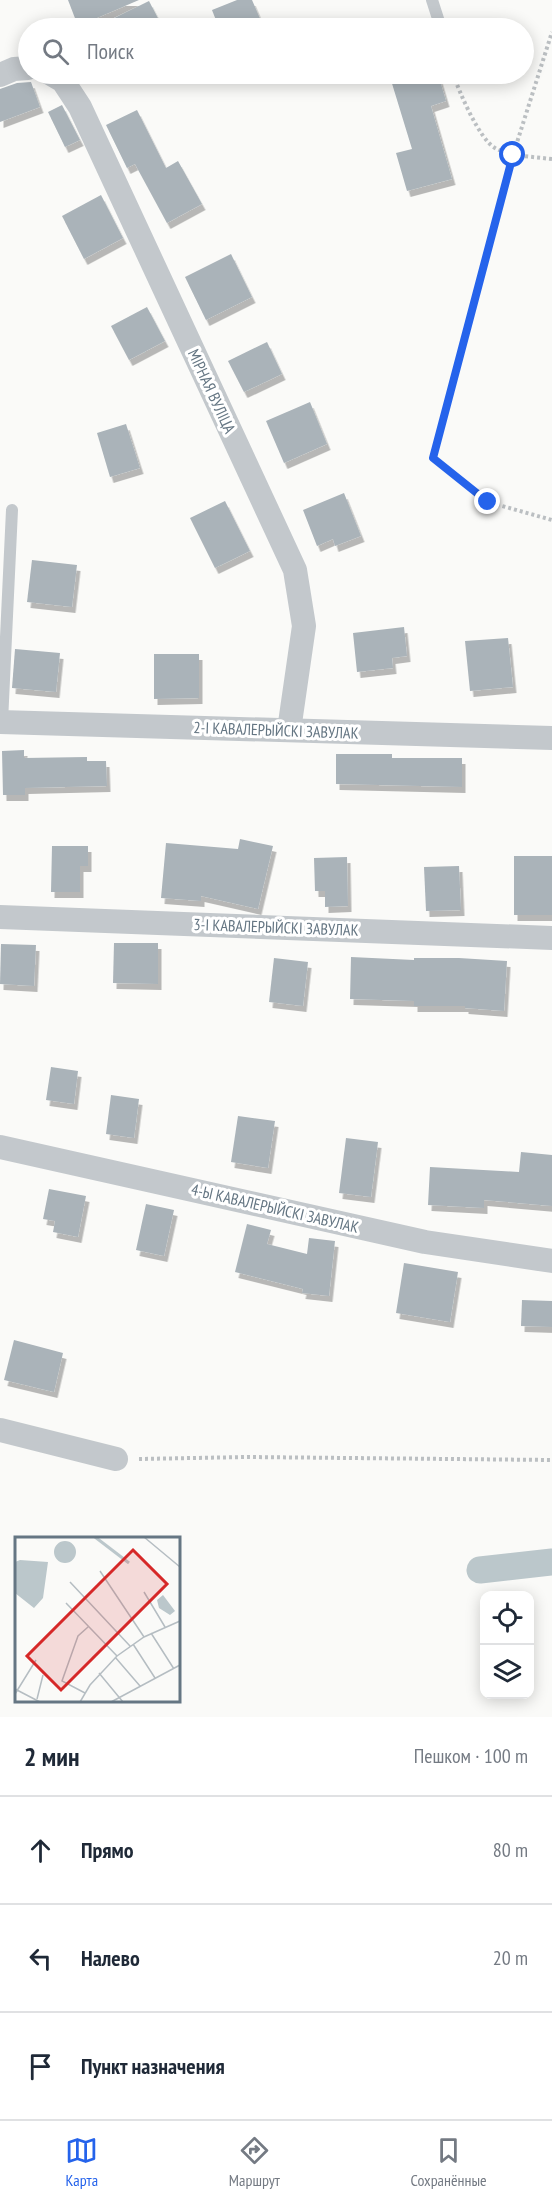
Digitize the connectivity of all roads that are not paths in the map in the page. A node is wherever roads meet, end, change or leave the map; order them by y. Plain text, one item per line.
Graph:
1 (432, 0) edge
2 (438, 18) edge
3 (18, 69) edge
4 (0, 75) edge
5 (65, 84) edge
6 (12, 510) dead end
7 (1, 722) edge
8 (290, 730) junction
9 (552, 738) edge
10 (0, 917) edge
11 (552, 938) edge
12 (0, 1147) edge
13 (552, 1261) edge
14 (0, 1430) edge
15 (117, 1459) road end

1 - 2 lane
3 - 4 street
5 - 8 street, МІРНАЯ ВУЛІЦА
6 - 7 lane
7 - 8 street, 2-І КАВАЛЕРЫЙСКІ ЗАВУЛАК
8 - 9 street, 2-І КАВАЛЕРЫЙСКІ ЗАВУЛАК
10 - 11 street, 3-І КАВАЛЕРЫЙСКІ ЗАВУЛАК
12 - 13 street, 4-Ы КАВАЛЕРЫЙСКІ ЗАВУЛАК
14 - 15 street

